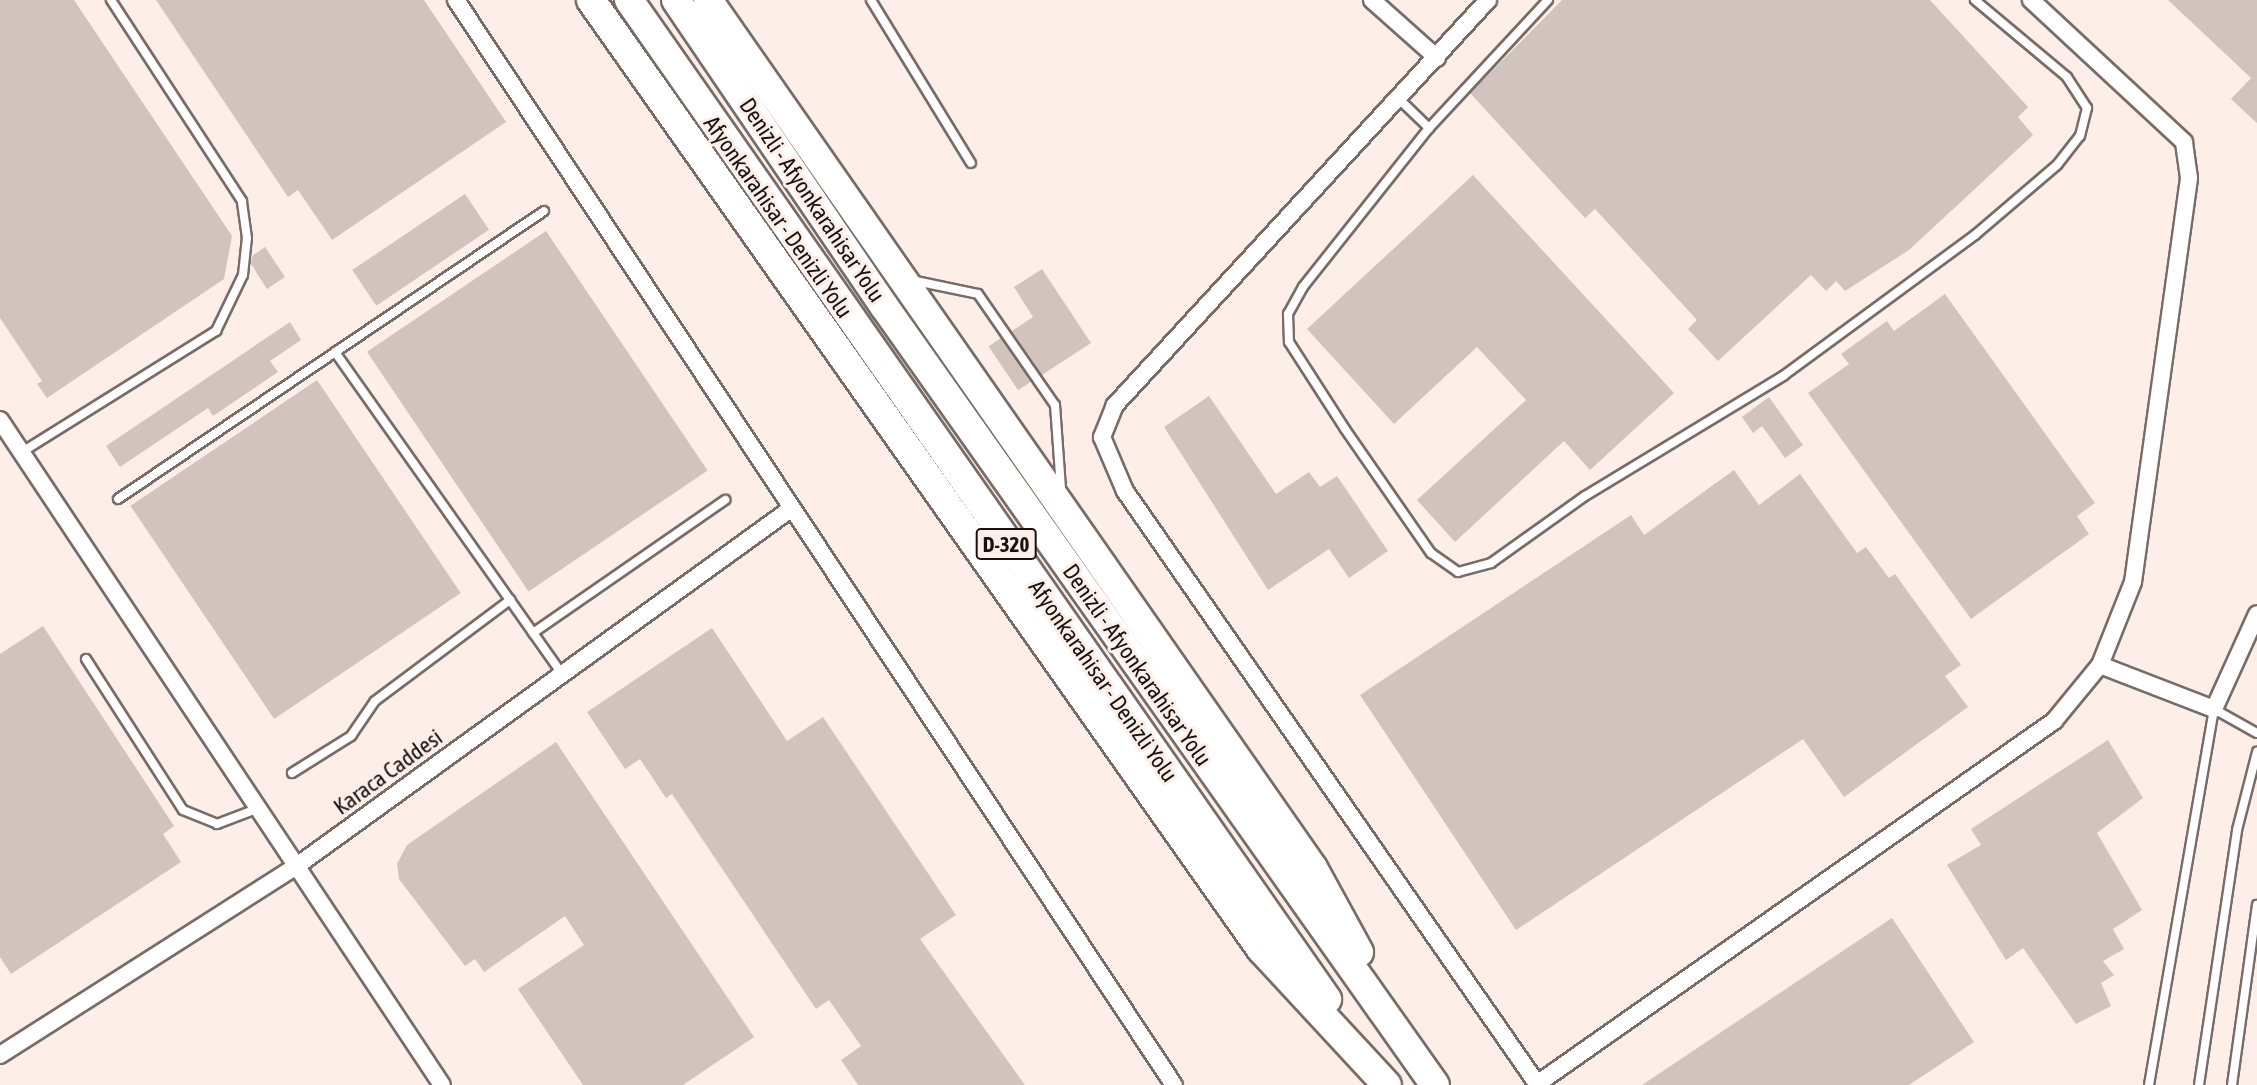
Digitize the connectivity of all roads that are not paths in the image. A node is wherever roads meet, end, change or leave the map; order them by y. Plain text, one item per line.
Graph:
1 (111, 0) edge
2 (456, 0) edge
3 (591, 0) edge
4 (628, 0) edge
5 (676, 0) edge
6 (708, 0) edge
7 (871, 0) edge
8 (1372, 0) edge
9 (1488, 0) edge
10 (1548, 0) edge
11 (1975, 0) edge
12 (2031, 0) edge
13 (1437, 58) junction
14 (1399, 99) junction
15 (1429, 128) junction
16 (971, 163) dead end
17 (544, 211) dead end
18 (899, 277) junction
19 (335, 352) junction
20 (0, 419) edge
21 (22, 453) junction
22 (118, 499) dead end
23 (725, 500) dead end
24 (792, 508) junction
25 (1062, 509) junction
26 (510, 600) junction
27 (2257, 614) edge
28 (533, 633) junction
29 (86, 659) dead end
30 (2100, 665) junction
31 (562, 674) junction
32 (2214, 709) junction
33 (2257, 733) edge
34 (2257, 754) edge
35 (292, 773) dead end
36 (259, 808) junction
37 (298, 865) junction
38 (2257, 905) edge
39 (0, 1055) edge
40 (1430, 1078) edge
41 (1538, 1084) edge
42 (442, 1085) edge
43 (1174, 1085) edge
44 (1388, 1085) edge
45 (2149, 1085) edge
46 (2199, 1085) edge
47 (2232, 1085) edge

1 - 21 lane
2 - 24 street
3 - 44 highway
4 - 44 highway, Afyonkarahisar - Denizli Yolu / D-320
5 - 40 highway, Denizli - Afyonkarahisar Yolu / D-320
6 - 18 highway
7 - 16 lane
8 - 13 street
9 - 13 street
10 - 15 lane
11 - 15 lane
12 - 30 street
13 - 14 street
14 - 15 lane
14 - 41 street
17 - 19 lane
18 - 25 highway
18 - 25 lane
19 - 22 lane
19 - 26 lane
20 - 21 street
21 - 36 street
23 - 28 lane
24 - 31 street, Karaca Caddesi
24 - 43 street
25 - 40 highway
26 - 28 lane
26 - 35 lane
27 - 32 street
28 - 31 lane
29 - 36 lane
30 - 32 street
30 - 41 street
31 - 37 street, Karaca Caddesi
32 - 33 lane
32 - 45 lane
34 - 46 lane
36 - 37 street
37 - 39 street, Karaca Caddesi
37 - 42 street
38 - 47 lane

